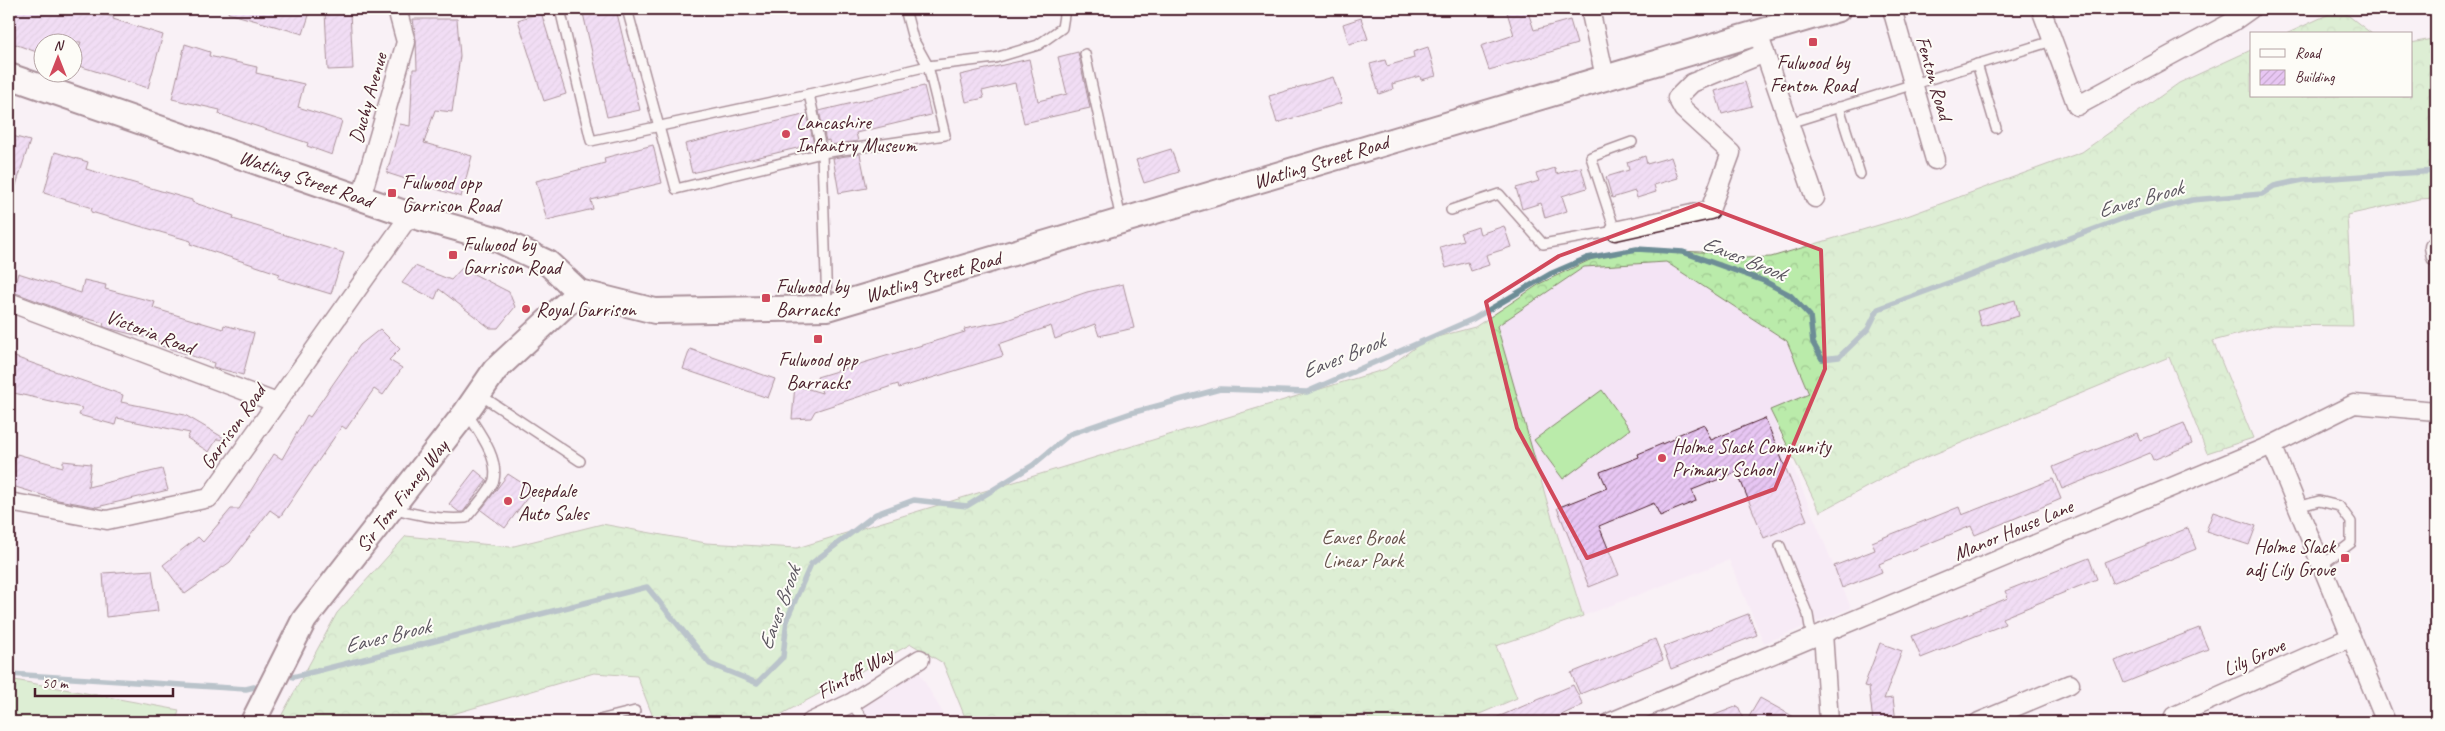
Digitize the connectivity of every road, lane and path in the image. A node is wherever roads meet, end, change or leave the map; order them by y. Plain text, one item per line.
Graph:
1 (397, 9) edge
2 (560, 9) edge
3 (627, 9) edge
4 (905, 9) edge
5 (1064, 9) edge
6 (1590, 9) edge
7 (1838, 9) edge
8 (1892, 9) edge
9 (2041, 9) edge
10 (2251, 9) edge
11 (2052, 41) junction
12 (1762, 43) junction
13 (1085, 54) dead end
14 (1977, 64) junction
15 (928, 66) junction
16 (9, 76) edge
17 (1605, 77) junction
18 (1914, 84) junction
19 (810, 94) junction
20 (1840, 107) junction
21 (1789, 123) junction
22 (659, 125) junction
23 (1996, 128) dead end
24 (1632, 142) dead end
25 (822, 153) junction
26 (1935, 160) dead end
27 (1860, 174) dead end
28 (361, 198) junction
29 (1815, 198) dead end
30 (1451, 210) dead end
31 (410, 215) junction
32 (1121, 222) junction
33 (1615, 231) junction
34 (579, 292) junction
35 (9, 302) edge
36 (827, 308) junction
37 (277, 403) junction
38 (472, 403) junction
39 (2436, 411) edge
40 (2272, 445) junction
41 (580, 461) dead end
42 (9, 502) edge
43 (2297, 507) junction
44 (393, 508) junction
45 (1780, 546) dead end
46 (2322, 566) junction
47 (1817, 636) junction
48 (2351, 636) junction
49 (920, 659) dead end
50 (2070, 684) dead end
51 (851, 703) junction
52 (636, 711) dead end
53 (2174, 716) dead end
54 (253, 722) edge
55 (591, 722) edge
56 (811, 722) edge
57 (865, 722) edge
58 (1611, 722) edge
59 (1829, 722) edge
60 (1980, 722) edge
61 (2386, 722) edge

1 - 28 street, Duchy Avenue
2 - 22 lane
3 - 22 lane
4 - 15 lane
5 - 15 lane
6 - 17 street
7 - 12 main road, Watling Street Road
8 - 18 street, Fenton Road
9 - 11 street
10 - 11 street
11 - 14 lane
12 - 17 main road, Watling Street Road
12 - 21 street
12 - 33 street
13 - 32 lane
14 - 18 lane
14 - 23 lane
15 - 19 lane
15 - 25 lane
16 - 28 main road, Watling Street Road
17 - 32 main road, Watling Street Road
18 - 20 lane
18 - 26 street, Fenton Road
19 - 22 lane
19 - 25 lane
20 - 21 lane
20 - 27 lane
21 - 29 street
22 - 25 lane
24 - 33 lane
25 - 36 lane
28 - 31 main road, Watling Street Road
30 - 33 lane
31 - 34 main road, Watling Street Road
31 - 37 street, Garrison Road
32 - 36 main road, Watling Street Road
34 - 36 main road, Watling Street Road
34 - 38 main road, Sir Tom Finney Way
35 - 37 street, Victoria Road
37 - 42 street, Garrison Road
38 - 41 lane
38 - 44 main road, Sir Tom Finney Way
38 - 44 lane
39 - 40 street, Manor House Lane
40 - 43 street
40 - 47 street, Manor House Lane
43 - 46 street
43 - 46 lane
44 - 54 main road, Sir Tom Finney Way
45 - 47 lane
46 - 48 street
47 - 58 street, Manor House Lane
47 - 59 street
48 - 53 street, Lily Grove
48 - 61 street
49 - 51 street, Flintoff Way
50 - 60 street
51 - 56 street, Flintoff Way
51 - 57 lane
52 - 55 lane

